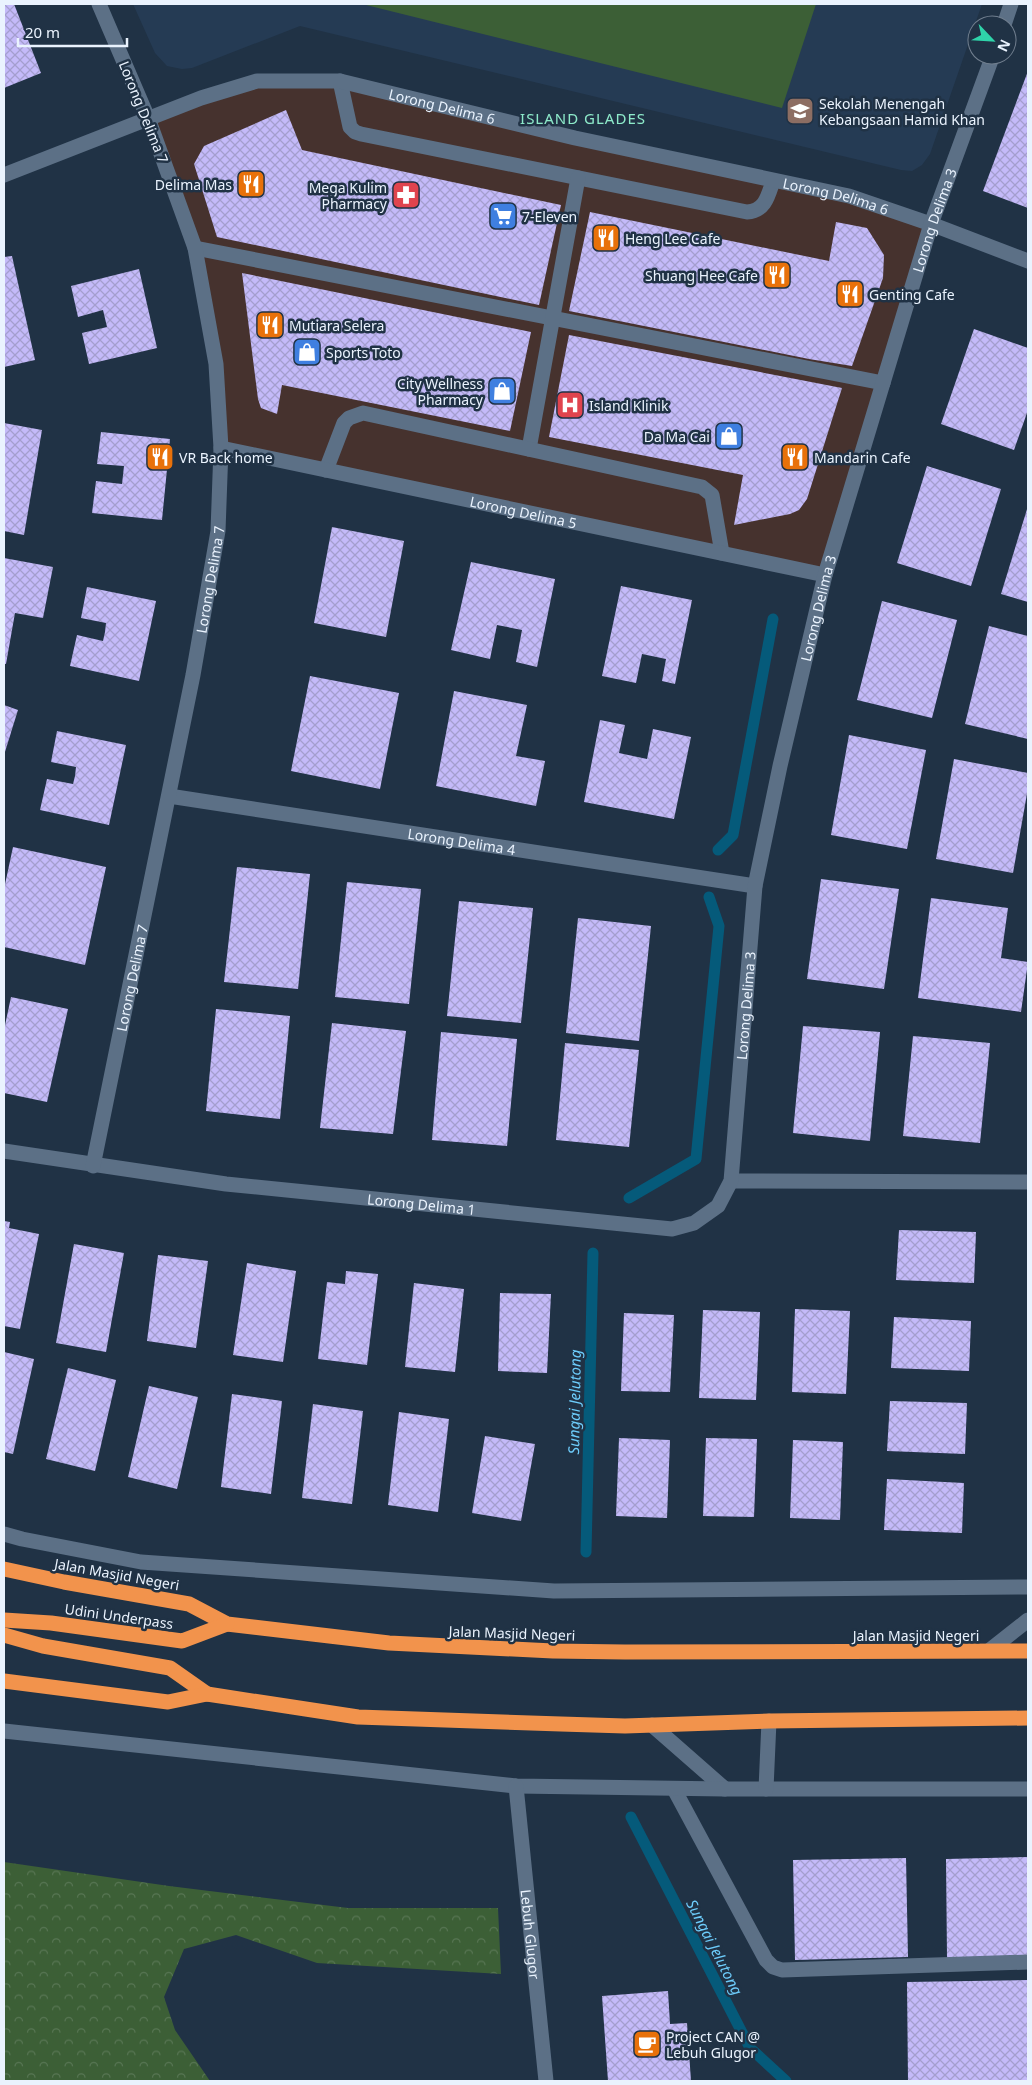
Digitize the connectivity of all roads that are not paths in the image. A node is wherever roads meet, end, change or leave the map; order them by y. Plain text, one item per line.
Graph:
1 (99, 4) edge
2 (989, 65) edge
3 (340, 81) junction
4 (148, 118) junction
5 (4, 175) edge
6 (578, 178) junction
7 (773, 181) junction
8 (931, 224) junction
9 (195, 248) junction
10 (1028, 261) edge
11 (553, 318) junction
12 (883, 383) junction
13 (221, 448) junction
14 (528, 449) junction
15 (326, 470) junction
16 (722, 553) junction
17 (825, 575) junction
18 (169, 796) junction
19 (755, 886) junction
20 (4, 1152) edge
21 (93, 1166) junction
22 (731, 1181) junction
23 (1028, 1182) edge
24 (4, 1534) edge
25 (4, 1569) edge
26 (1028, 1587) edge
27 (4, 1620) edge
28 (1028, 1620) edge
29 (227, 1624) junction
30 (4, 1635) edge
31 (990, 1650) junction
32 (1028, 1651) edge
33 (4, 1681) edge
34 (207, 1694) junction
35 (1028, 1718) edge
36 (769, 1721) junction
37 (652, 1725) junction
38 (4, 1731) edge
39 (516, 1786) junction
40 (674, 1788) junction
41 (725, 1789) junction
42 (766, 1789) junction
43 (1028, 1789) edge
44 (1028, 1962) edge
45 (546, 2081) edge

1 - 4 street, Lorong Delima 7
2 - 8 street, Lorong Delima 3
3 - 4 street, Lorong Delima 6
3 - 6 street
3 - 7 street, Lorong Delima 6
4 - 5 street, Lorong Delima 6
4 - 9 street, Lorong Delima 7
6 - 7 street
6 - 11 street
7 - 8 street, Lorong Delima 6
8 - 10 street, Lorong Delima 6
8 - 12 street, Lorong Delima 3
9 - 11 street
9 - 13 street, Lorong Delima 7
11 - 12 street
11 - 14 street
12 - 17 street, Lorong Delima 3
13 - 15 street, Lorong Delima 5
13 - 18 street, Lorong Delima 7
14 - 15 street
14 - 16 street
15 - 16 street, Lorong Delima 5
16 - 17 street, Lorong Delima 5
17 - 19 street, Lorong Delima 3
18 - 19 street, Lorong Delima 4
18 - 21 street, Lorong Delima 7
19 - 22 street, Lorong Delima 3
20 - 21 street
21 - 22 street, Lorong Delima 1
22 - 23 street
24 - 26 street
25 - 29 highway, Jalan Masjid Negeri
27 - 29 highway, Udini Underpass
28 - 31 street
29 - 31 highway, Jalan Masjid Negeri
30 - 34 highway
31 - 32 highway, Jalan Masjid Negeri
33 - 34 highway
34 - 37 highway
35 - 36 highway
36 - 37 highway
36 - 42 street
37 - 41 street
38 - 39 street
39 - 40 street
39 - 45 street, Lebuh Glugor
40 - 41 street
40 - 44 street
41 - 42 street
42 - 43 street

